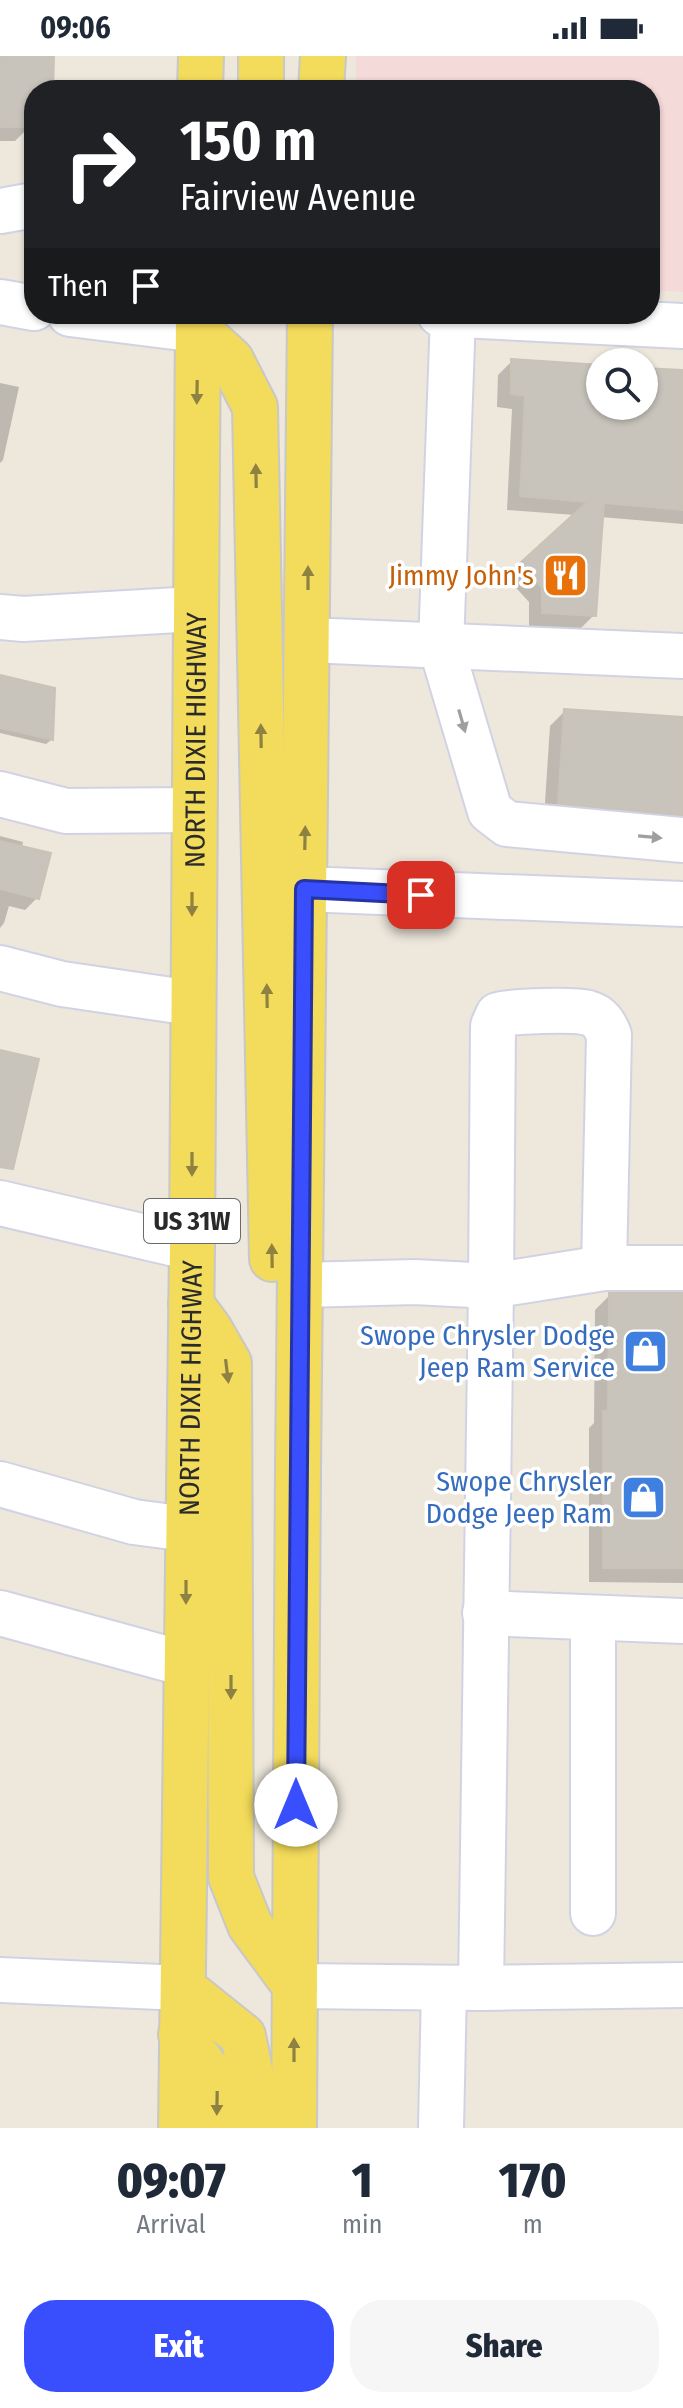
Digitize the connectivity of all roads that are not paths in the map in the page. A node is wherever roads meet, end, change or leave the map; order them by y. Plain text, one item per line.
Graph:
1 (201, 56) edge
2 (261, 56) edge
3 (323, 56) edge
4 (200, 80) edge
5 (261, 80) edge
6 (322, 80) edge
7 (24, 207) edge
8 (0, 211) edge
9 (0, 302) edge
10 (24, 306) edge
11 (198, 324) edge
12 (200, 324) edge
13 (310, 324) edge
14 (453, 324) edge
15 (641, 324) edge
16 (683, 326) edge
17 (195, 609) junction
18 (0, 617) edge
19 (308, 640) junction
20 (441, 646) junction
21 (683, 656) edge
22 (0, 794) edge
23 (193, 810) junction
24 (683, 840) edge
25 (304, 889) junction
26 (683, 904) edge
27 (0, 968) edge
28 (192, 1003) junction
29 (0, 1203) edge
30 (192, 1248) junction
31 (604, 1268) junction
32 (683, 1268) edge
33 (301, 1285) junction
34 (491, 1286) junction
35 (191, 1304) junction
36 (298, 1468) junction
37 (0, 1484) edge
38 (187, 1529) junction
39 (0, 1613) edge
40 (485, 1613) junction
41 (593, 1618) junction
42 (683, 1621) edge
43 (186, 1664) junction
44 (593, 1913) dead end
45 (0, 1980) edge
46 (683, 1985) edge
47 (295, 1986) junction
48 (183, 1988) junction
49 (463, 1988) junction
50 (181, 2034) junction
51 (181, 2128) edge
52 (217, 2128) edge
53 (255, 2128) edge
54 (294, 2128) edge
55 (441, 2128) edge

1 - 4 main road
2 - 5 main road
3 - 6 main road
7 - 8 street
9 - 10 street
11 -> 17 main road, NORTH DIXIE HIGHWAY / US 31W
36 -> 12 main road
19 -> 13 main road
14 - 20 street
15 - 16 street
17 - 18 street
17 - 23 main road, NORTH DIXIE HIGHWAY / US 31W
19 - 20 street
25 -> 19 main road
20 - 21 street
20 -> 24 street
22 - 23 street
23 -> 28 main road, NORTH DIXIE HIGHWAY / US 31W
25 - 26 street
25 - 33 main road
27 - 28 street
28 -> 30 main road, NORTH DIXIE HIGHWAY / US 31W
29 - 30 street
30 - 35 main road, NORTH DIXIE HIGHWAY / US 31W
31 - 32 street
31 - 34 street
31 - 34 street
33 - 34 street
33 - 36 main road
34 - 40 street
35 - 38 main road, NORTH DIXIE HIGHWAY / US 31W
35 -> 47 main road
36 - 47 main road
37 - 38 street
38 -> 43 main road, NORTH DIXIE HIGHWAY / US 31W
39 - 43 street
40 - 41 street
40 - 49 street
41 - 42 street
41 - 44 street
43 - 48 main road, NORTH DIXIE HIGHWAY / US 31W
45 - 48 street
46 - 49 street
47 - 49 street
54 -> 47 main road
48 - 50 main road, NORTH DIXIE HIGHWAY / US 31W
48 - 53 main road
49 - 55 street
50 - 51 main road, NORTH DIXIE HIGHWAY / US 31W
50 -> 52 main road

